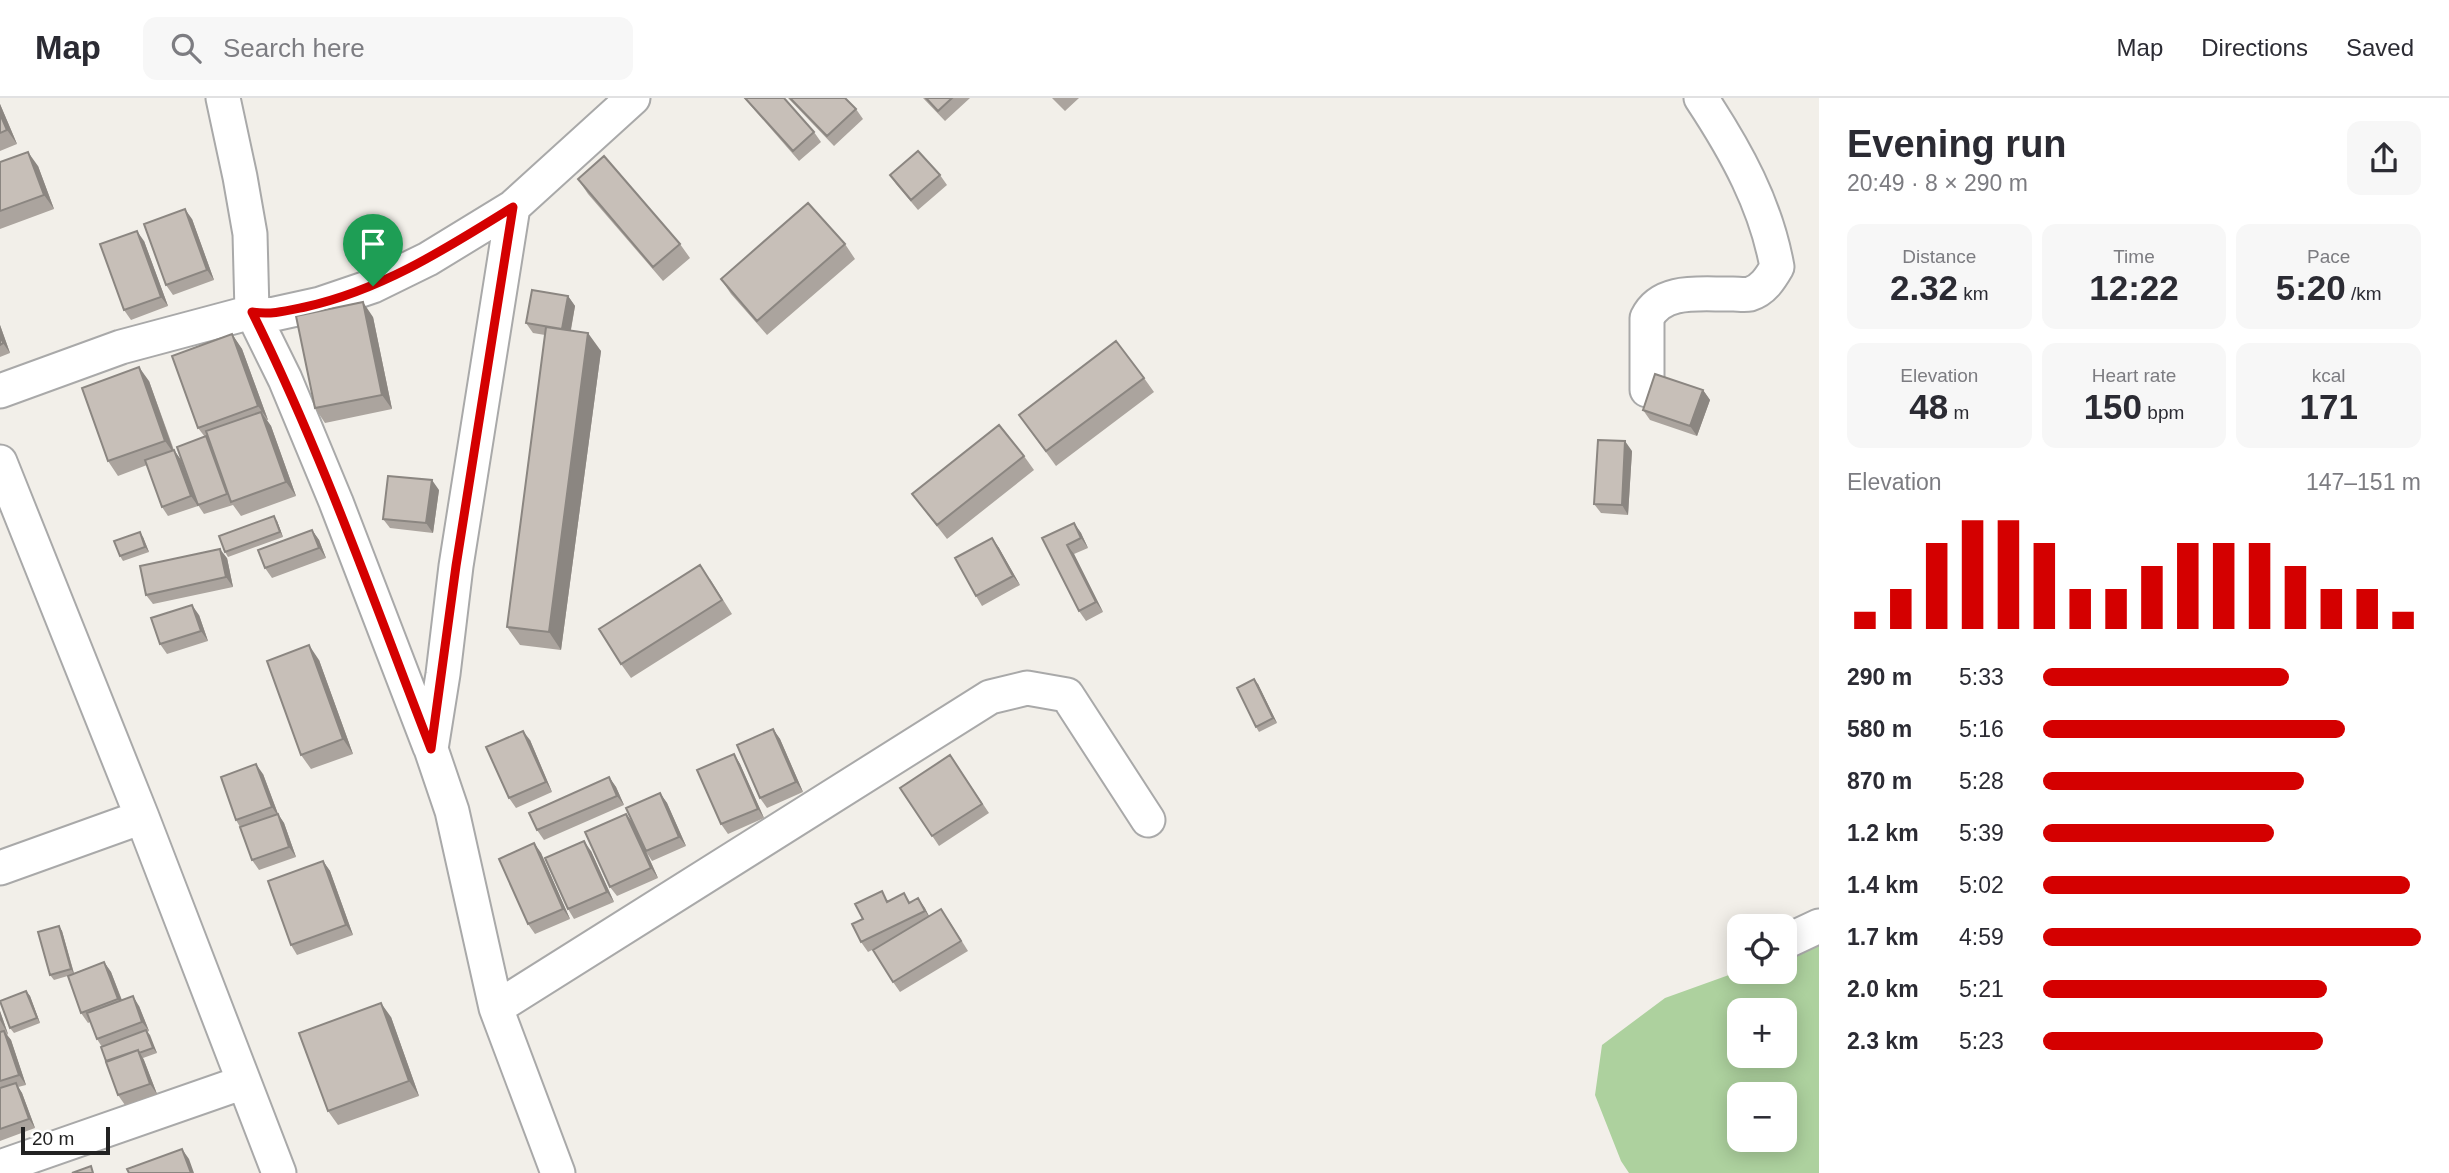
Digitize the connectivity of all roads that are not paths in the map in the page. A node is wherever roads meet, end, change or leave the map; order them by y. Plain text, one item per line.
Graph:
1 (223, 98) edge
2 (633, 98) edge
3 (1702, 98) edge
4 (513, 207) junction
5 (252, 312) junction
6 (1647, 390) edge
7 (0, 391) edge
8 (0, 462) edge
9 (431, 749) junction
10 (142, 817) junction
11 (1147, 820) dead end
12 (0, 868) edge
13 (1819, 926) edge
14 (1797, 936) edge
15 (496, 1008) junction
16 (244, 1082) junction
17 (0, 1167) edge
18 (279, 1173) edge
19 (558, 1173) edge

1 - 5 street
2 - 4 street
3 - 6 street
4 - 5 street
4 - 9 street
5 - 7 street
5 - 9 street
8 - 10 street
9 - 15 street
10 - 12 street
10 - 16 street
11 - 15 street
13 - 14 street
15 - 19 street
16 - 17 street
16 - 18 street

